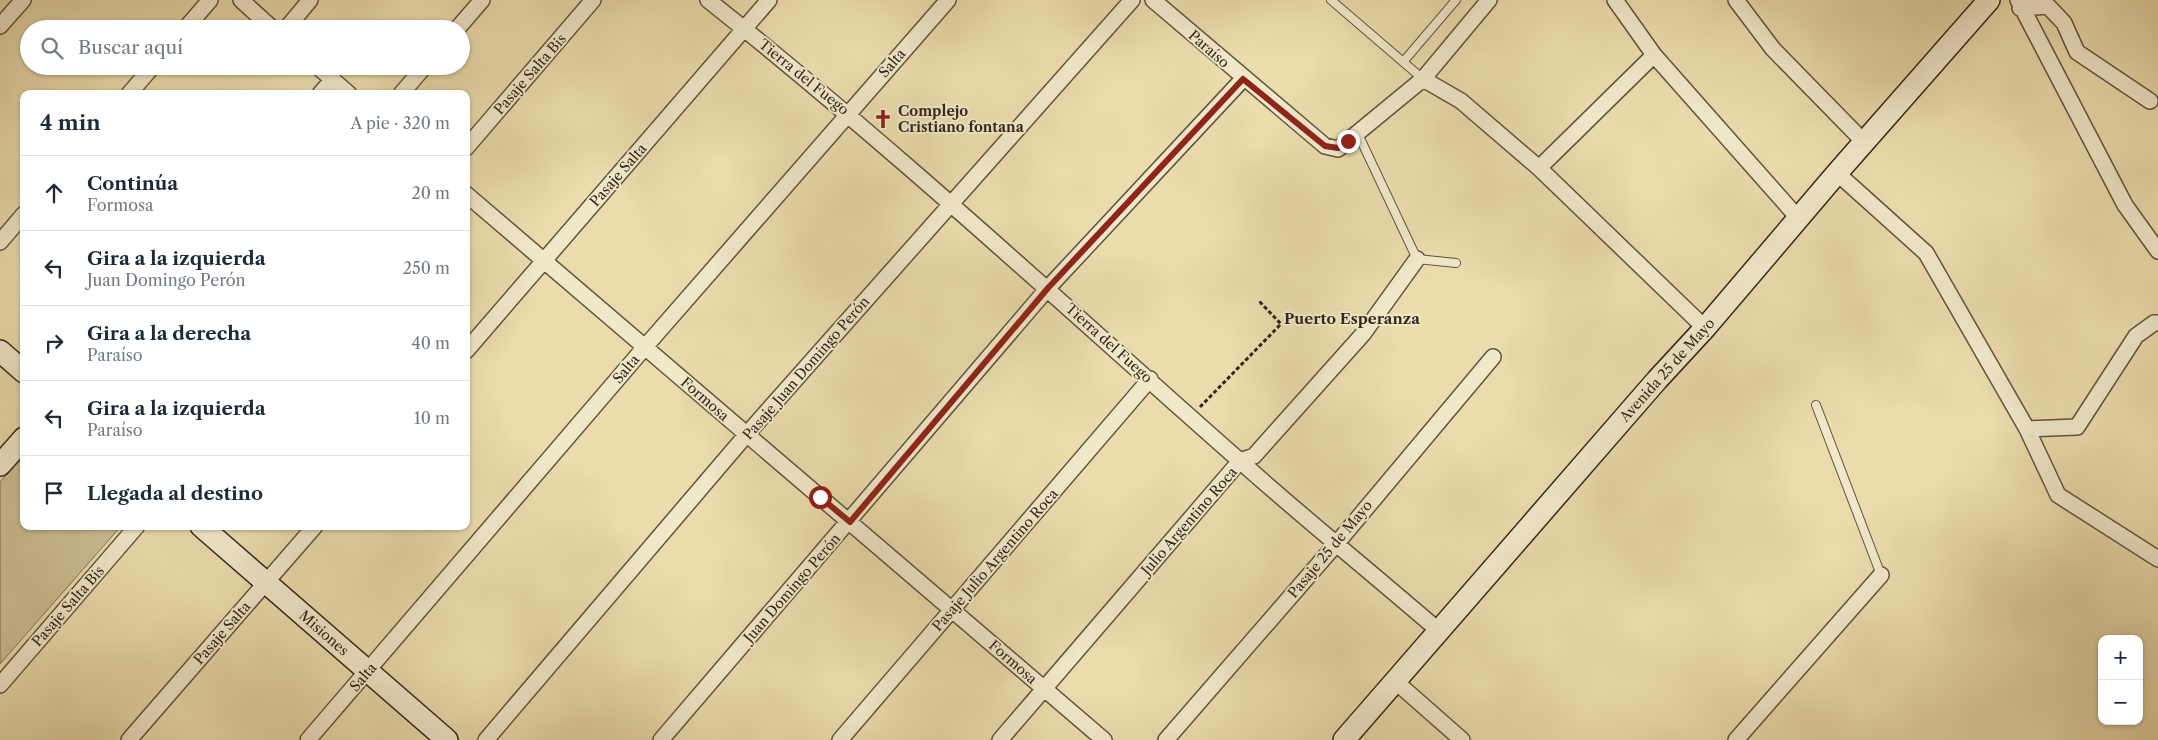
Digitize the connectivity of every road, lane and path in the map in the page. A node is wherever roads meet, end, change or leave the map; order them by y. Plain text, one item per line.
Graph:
1 (23, 0) edge
2 (210, 0) edge
3 (241, 0) edge
4 (310, 0) edge
5 (482, 0) edge
6 (593, 0) edge
7 (708, 0) edge
8 (769, 0) edge
9 (948, 0) edge
10 (1132, 0) edge
11 (1153, 0) edge
12 (1332, 0) edge
13 (1456, 0) edge
14 (1615, 0) edge
15 (1736, 0) edge
16 (1988, 0) edge
17 (1481, 3) edge
18 (2019, 4) edge
19 (193, 20) edge
20 (263, 20) edge
21 (293, 20) edge
22 (465, 20) edge
23 (0, 26) edge
24 (745, 29) junction
25 (1654, 55) junction
26 (1403, 62) junction
27 (145, 75) edge
28 (328, 75) edge
29 (417, 75) edge
30 (333, 79) junction
31 (1243, 79) junction
32 (1423, 79) junction
33 (132, 90) edge
34 (323, 90) edge
35 (345, 90) edge
36 (404, 90) edge
37 (2150, 101) dead end
38 (848, 113) junction
39 (1358, 134) junction
40 (1864, 142) junction
41 (470, 143) edge
42 (1538, 168) junction
43 (1836, 174) junction
44 (470, 197) edge
45 (950, 204) junction
46 (20, 219) edge
47 (1799, 219) junction
48 (0, 242) edge
49 (2158, 251) edge
50 (1418, 259) junction
51 (544, 260) junction
52 (1456, 263) dead end
53 (1048, 288) junction
54 (1259, 300) dead end
55 (2158, 323) edge
56 (1705, 328) junction
57 (470, 346) edge
58 (645, 347) junction
59 (0, 351) edge
60 (1493, 358) dead end
61 (20, 368) edge
62 (1150, 379) junction
63 (1816, 405) dead end
64 (1191, 416) junction
65 (2027, 429) junction
66 (747, 434) junction
67 (20, 442) edge
68 (1240, 461) junction
69 (0, 465) edge
70 (850, 522) junction
71 (134, 530) edge
72 (206, 530) edge
73 (311, 530) edge
74 (1337, 543) junction
75 (2158, 559) edge
76 (1881, 575) joint
77 (266, 583) junction
78 (952, 610) junction
79 (1439, 631) junction
80 (368, 671) junction
81 (1395, 681) junction
82 (0, 686) edge
83 (1044, 688) junction
84 (129, 740) edge
85 (308, 740) edge
86 (447, 740) edge
87 (486, 740) edge
88 (661, 740) edge
89 (840, 740) edge
90 (1000, 740) edge
91 (1104, 740) edge
92 (1166, 740) edge
93 (1344, 740) edge
94 (1462, 740) edge
95 (1736, 740) edge

1 - 23 street
2 - 19 street
3 - 20 street
4 - 21 street
5 - 22 street
6 - 41 street, Pasaje Salta Bis
7 - 24 street, Tierra del Fuego
8 - 24 street, Pasaje Salta
9 - 38 street, Salta
10 - 45 street, Pasaje Juan Domingo Perón
11 - 31 street, Paraíso
12 - 26 lane
13 - 26 lane
14 - 25 street
15 - 40 street
16 - 40 street, Avenida 25 de Mayo
17 - 32 street
18 - 37 street
18 - 49 street
24 - 38 street, Tierra del Fuego
24 - 51 street, Pasaje Salta
25 - 42 street
25 - 47 street
26 - 32 lane
27 - 33 street
28 - 30 street
29 - 36 street
30 - 34 street
30 - 35 street
31 - 39 street, Paraíso
31 - 53 street, Juan Domingo Perón
32 - 39 street
32 - 42 street
38 - 45 street, Tierra del Fuego
38 - 58 street, Salta
39 - 50 lane
40 - 43 street, Avenida 25 de Mayo
42 - 56 street
43 - 47 street, Avenida 25 de Mayo
43 - 65 street
44 - 51 street, Formosa
45 - 53 street, Tierra del Fuego
45 - 66 street, Pasaje Juan Domingo Perón
46 - 48 street
47 - 56 street, Avenida 25 de Mayo
50 - 52 lane
50 - 68 street, Julio Argentino Roca
51 - 57 street, Pasaje Salta
51 - 58 street, Formosa
53 - 62 street, Tierra del Fuego
53 - 70 street, Juan Domingo Perón
54 - 64 path
55 - 65 street
56 - 79 street, Avenida 25 de Mayo
58 - 66 street, Formosa
58 - 80 street, Salta
59 - 61 street
60 - 74 street, Pasaje 25 de Mayo
62 - 64 street, Tierra del Fuego
62 - 78 street, Pasaje Julio Argentino Roca
63 - 76 lane
64 - 68 street, Tierra del Fuego
65 - 75 street
66 - 70 street, Formosa
66 - 87 street, Pasaje Juan Domingo Perón
67 - 69 street
68 - 74 street, Tierra del Fuego
68 - 83 street, Julio Argentino Roca
70 - 78 street, Formosa
70 - 88 street, Juan Domingo Perón
71 - 82 street, Pasaje Salta Bis
72 - 77 street, Misiones
73 - 77 street, Pasaje Salta
74 - 79 street, Tierra del Fuego
74 - 92 street, Pasaje 25 de Mayo
76 - 95 street
77 - 80 street, Misiones
77 - 84 street, Pasaje Salta
78 - 83 street, Formosa
78 - 89 street, Pasaje Julio Argentino Roca
79 - 81 street, Avenida 25 de Mayo
80 - 85 street, Salta
80 - 86 street, Misiones
81 - 93 street, Avenida 25 de Mayo
81 - 94 street
83 - 90 street, Julio Argentino Roca
83 - 91 street, Formosa

